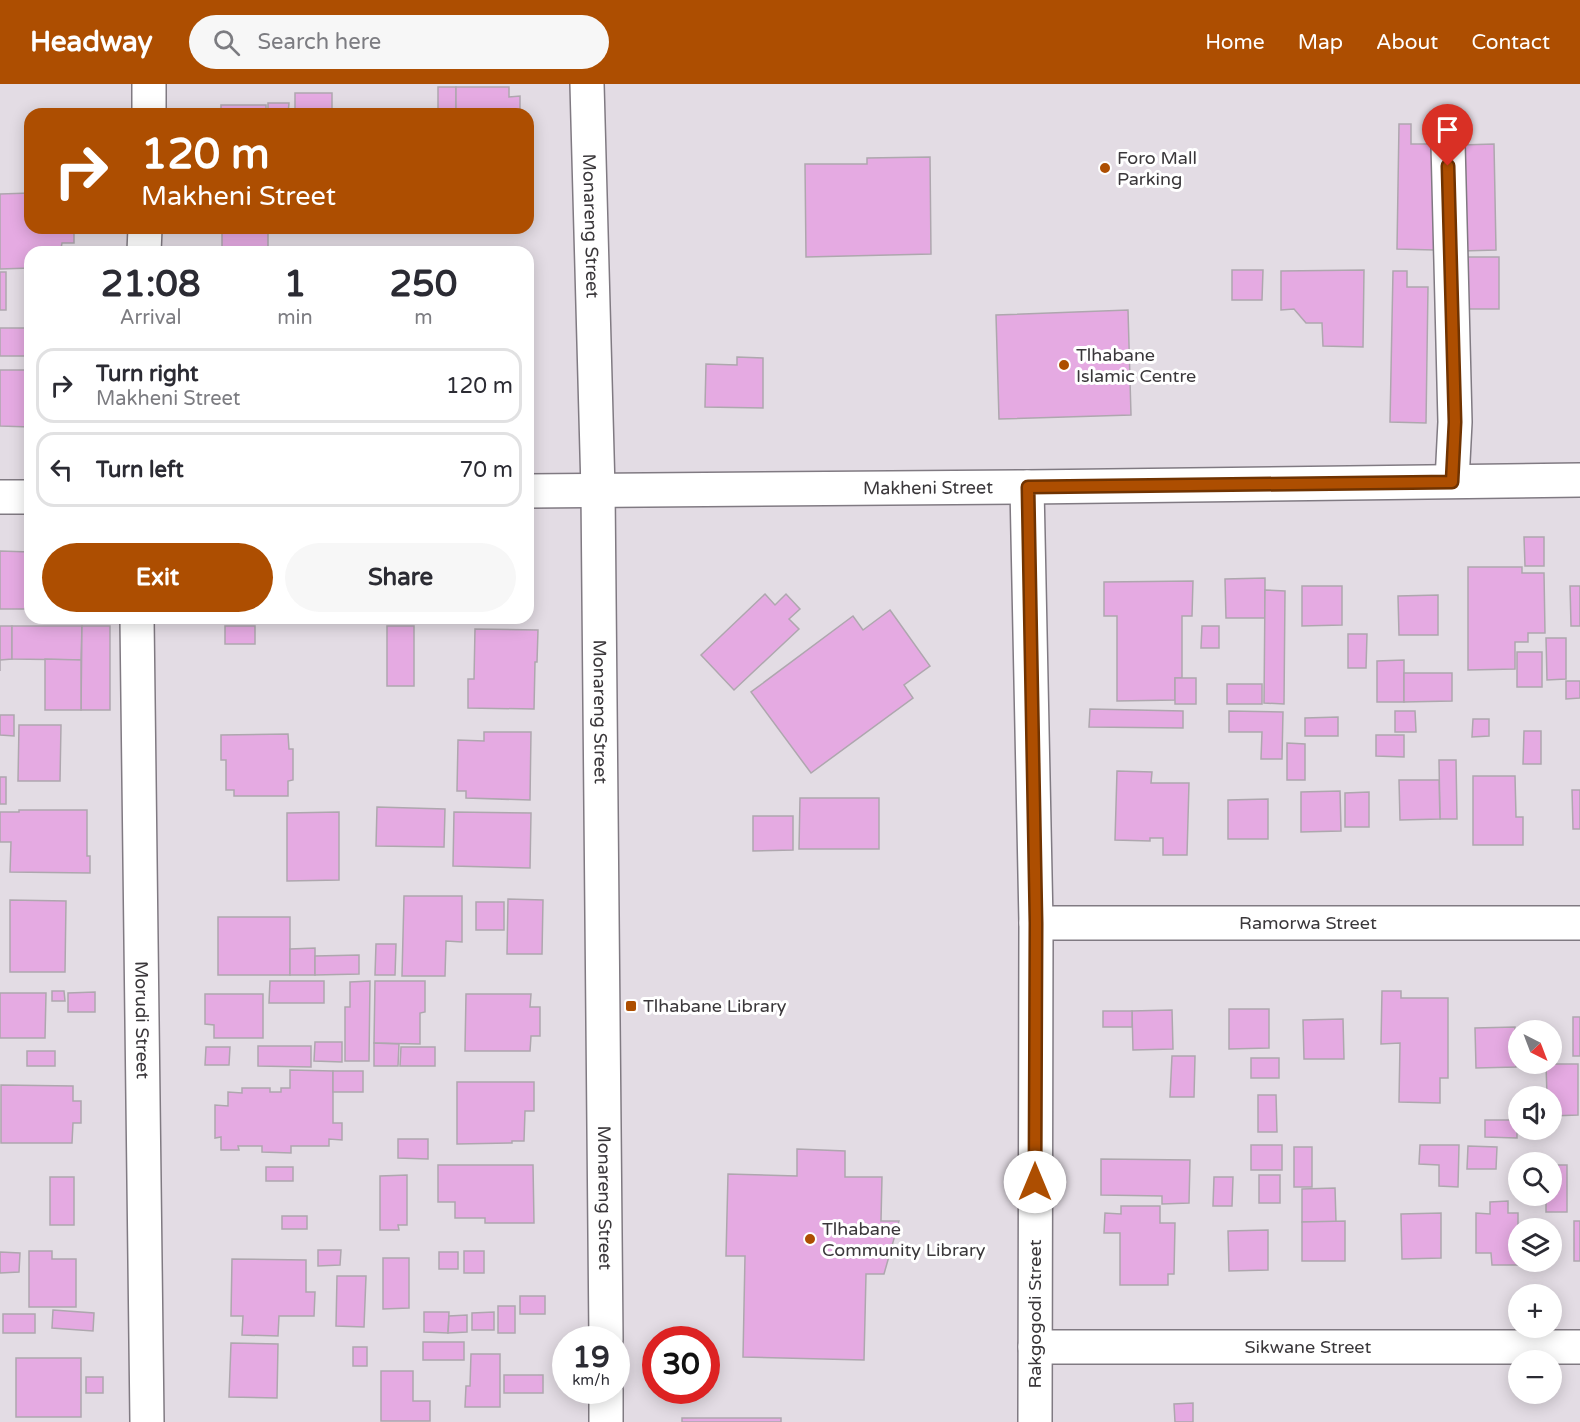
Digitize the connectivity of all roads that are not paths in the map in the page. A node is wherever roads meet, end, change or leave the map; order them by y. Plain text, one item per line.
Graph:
1 (149, 84) edge
2 (587, 84) edge
3 (149, 108) edge
4 (1448, 142) dead end
5 (1580, 480) edge
6 (1452, 482) junction
7 (1028, 487) junction
8 (598, 490) junction
9 (534, 491) edge
10 (0, 497) edge
11 (24, 497) edge
12 (137, 624) edge
13 (1036, 923) junction
14 (1580, 923) edge
15 (606, 1326) edge
16 (1035, 1347) junction
17 (1580, 1347) edge
18 (606, 1404) edge
19 (147, 1422) edge
20 (606, 1422) edge
21 (1035, 1422) edge

1 - 3 street
2 - 8 street, Monareng Street
4 - 6 street
5 - 6 street, Makheni Street
6 - 7 street, Makheni Street
7 - 8 street, Makheni Street
7 - 13 street, Rakgogodi Street
8 - 9 street, Makheni Street
8 - 15 street, Monareng Street
10 - 11 street
12 - 19 street, Morudi Street
13 - 14 street, Ramorwa Street
13 - 16 street, Rakgogodi Street
16 - 17 street, Sikwane Street
16 - 21 street, Rakgogodi Street
18 - 20 street

